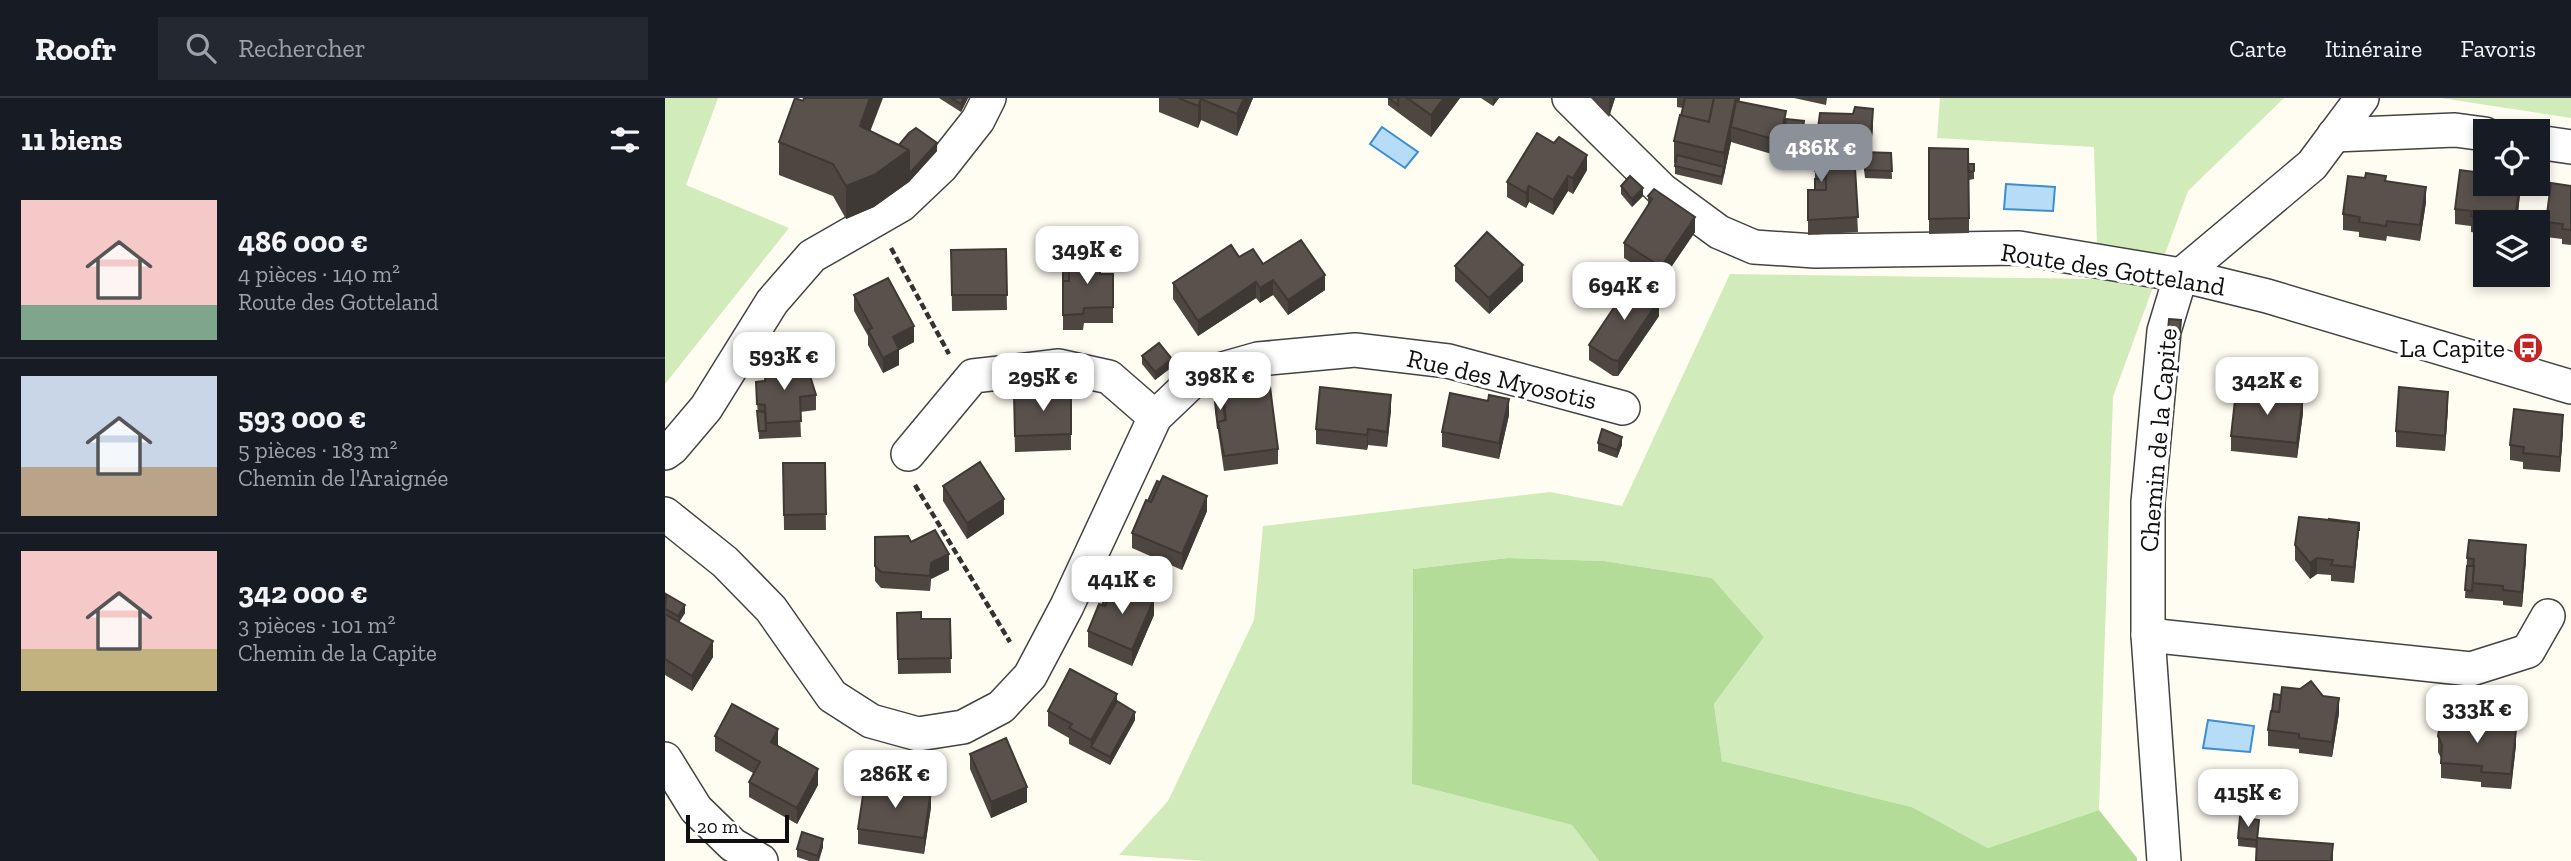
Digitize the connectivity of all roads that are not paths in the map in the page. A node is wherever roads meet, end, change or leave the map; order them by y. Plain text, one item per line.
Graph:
1 (989, 98) edge
2 (1569, 98) edge
3 (2361, 98) edge
4 (2473, 132) edge
5 (2334, 135) junction
6 (2550, 144) edge
7 (2571, 147) edge
8 (2181, 275) junction
9 (2571, 387) edge
10 (1623, 408) dead end
11 (1155, 417) junction
12 (665, 453) edge
13 (908, 454) road end
14 (665, 514) edge
15 (2549, 617) dead end
16 (2148, 635) junction
17 (665, 759) edge
18 (761, 861) edge
19 (2164, 861) edge

1 - 12 street
2 - 8 street, Route des Gotteland
3 - 5 street
4 - 5 street
5 - 8 street
6 - 7 street
8 - 9 street, Route des Gotteland
8 - 16 street, Chemin de la Capite
10 - 11 street, Rue des Myosotis
11 - 13 street
11 - 14 street, Rue des Myosotis
15 - 16 street
16 - 19 street, Chemin de la Capite
17 - 18 street

